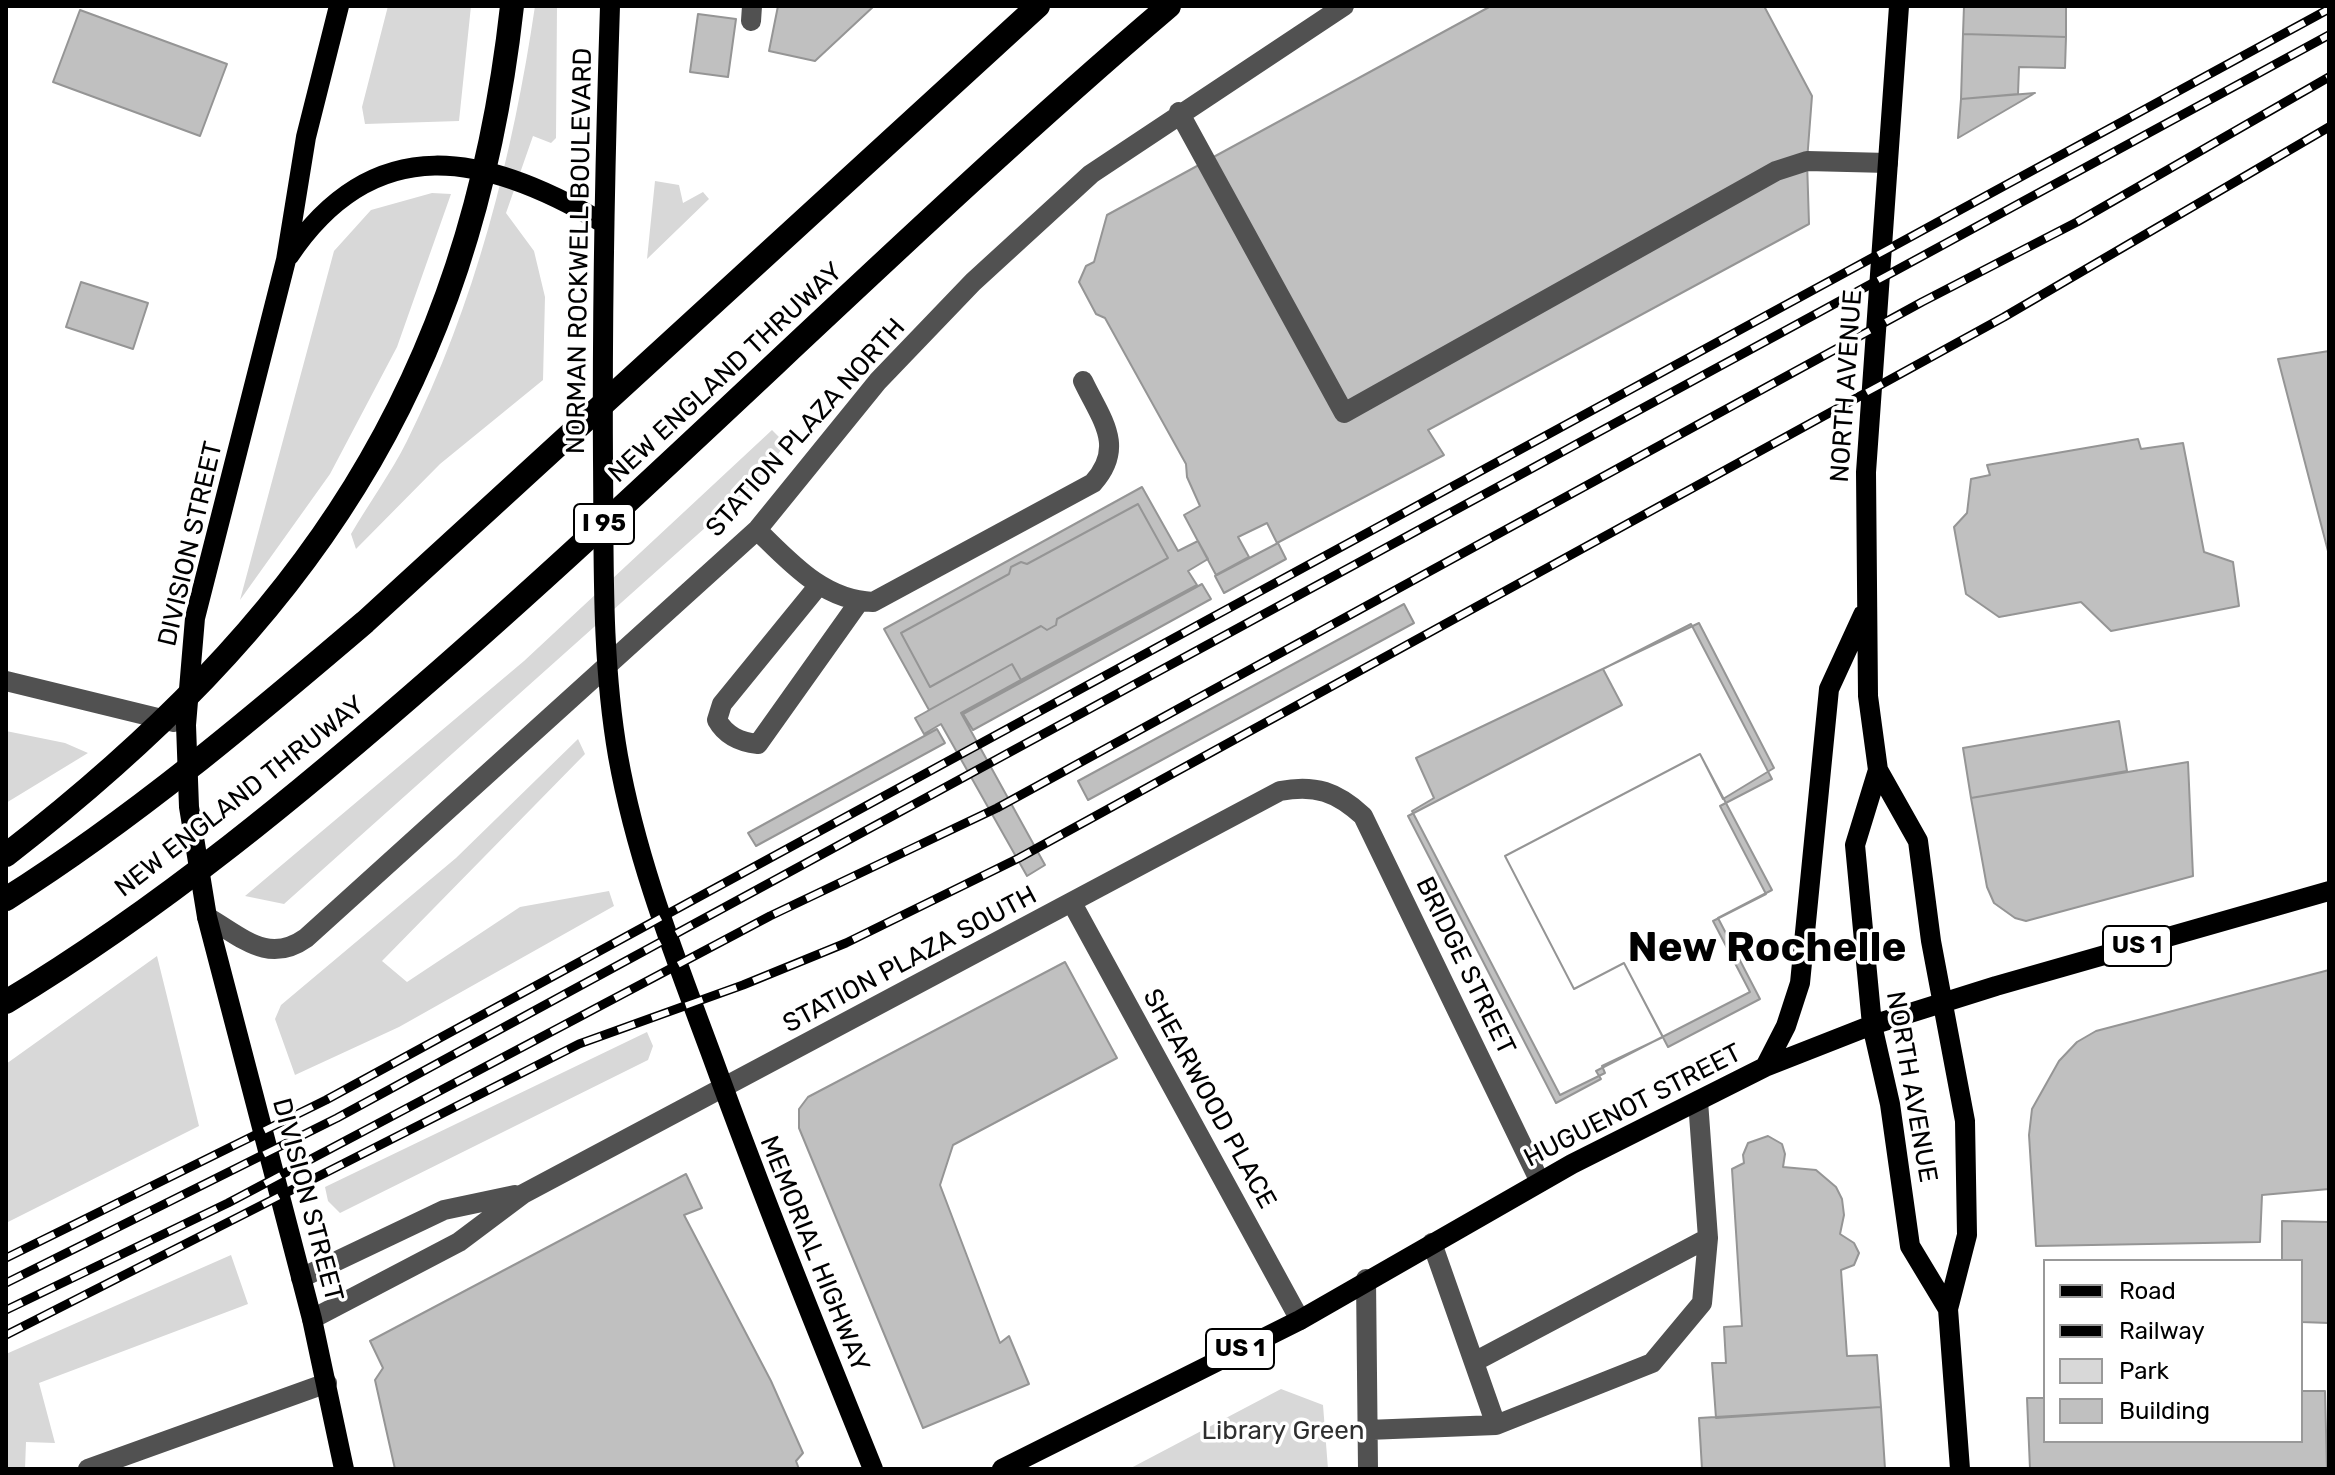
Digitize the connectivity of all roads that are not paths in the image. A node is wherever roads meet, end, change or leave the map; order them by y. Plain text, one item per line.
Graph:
1 (339, 6) edge
2 (512, 6) edge
3 (610, 6) edge
4 (1038, 6) edge
5 (1169, 6) edge
6 (1344, 6) edge
7 (1899, 6) edge
8 (1179, 112) junction
9 (1888, 163) junction
10 (602, 231) junction
11 (286, 260) junction
12 (1083, 381) dead end
13 (757, 530) junction
14 (819, 585) junction
15 (859, 602) junction
16 (1865, 611) junction
17 (6, 681) edge
18 (186, 725) junction
19 (1878, 770) junction
20 (1324, 790) joint
21 (6, 855) edge
22 (2329, 891) edge
23 (6, 899) edge
24 (1072, 903) junction
25 (207, 917) junction
26 (6, 1002) edge
27 (1944, 1002) junction
28 (1872, 1025) junction
29 (712, 1057) joint
30 (1765, 1067) junction
31 (723, 1088) junction
32 (1698, 1101) junction
33 (1540, 1182) junction
34 (523, 1194) junction
35 (1708, 1238) junction
36 (1432, 1243) junction
37 (301, 1278) junction
38 (1366, 1279) junction
39 (1948, 1309) junction
40 (312, 1319) junction
41 (1300, 1320) junction
42 (1474, 1362) junction
43 (327, 1383) junction
44 (1496, 1425) junction
45 (1367, 1430) junction
46 (88, 1469) edge
47 (344, 1469) edge
48 (873, 1469) edge
49 (1002, 1469) edge
50 (1368, 1469) edge
51 (1960, 1469) edge

1 - 11 main road, DIVISION STREET
2 - 21 highway
3 - 10 main road, NORMAN ROCKWELL BOULEVARD
4 - 23 highway, NEW ENGLAND THRUWAY
5 - 26 highway, NEW ENGLAND THRUWAY / I 95
6 - 8 street, STATION PLAZA NORTH
7 - 9 main road, NORTH AVENUE
8 - 9 street
8 - 13 street, STATION PLAZA NORTH
9 - 16 main road, NORTH AVENUE
10 - 11 main road
10 - 29 main road, NORMAN ROCKWELL BOULEVARD
11 - 18 main road, DIVISION STREET
12 - 15 street
13 - 14 street
13 - 25 street, STATION PLAZA NORTH
14 - 15 street
14 - 15 street
16 - 19 main road, NORTH AVENUE
16 - 30 main road
17 - 18 street
18 - 25 main road, DIVISION STREET
19 - 27 main road, NORTH AVENUE
19 - 28 main road, NORTH AVENUE
20 - 24 street, STATION PLAZA SOUTH
20 - 33 street, BRIDGE STREET
22 - 27 main road, HUGUENOT STREET / US 1
24 - 31 street, STATION PLAZA SOUTH
24 - 41 street, SHEARWOOD PLACE
25 - 37 main road, DIVISION STREET
27 - 28 main road, HUGUENOT STREET / US 1
27 - 39 main road, NORTH AVENUE
28 - 30 main road, HUGUENOT STREET / US 1
28 - 39 main road, NORTH AVENUE
29 - 31 main road, MEMORIAL HIGHWAY
30 - 32 main road, HUGUENOT STREET / US 1
31 - 34 street, STATION PLAZA SOUTH
31 - 48 main road, MEMORIAL HIGHWAY
32 - 33 main road, HUGUENOT STREET / US 1
32 - 35 street
33 - 36 main road, HUGUENOT STREET / US 1
34 - 37 street, STATION PLAZA SOUTH
34 - 40 street, STATION PLAZA SOUTH
35 - 42 street
35 - 44 street
36 - 38 main road, HUGUENOT STREET / US 1
36 - 42 street
37 - 40 main road, DIVISION STREET
38 - 41 main road, HUGUENOT STREET / US 1
38 - 45 street
39 - 51 main road, NORTH AVENUE
40 - 43 main road, DIVISION STREET
41 - 49 main road, HUGUENOT STREET / US 1
42 - 44 street
43 - 46 street
43 - 47 main road, DIVISION STREET
44 - 45 street
45 - 50 street

